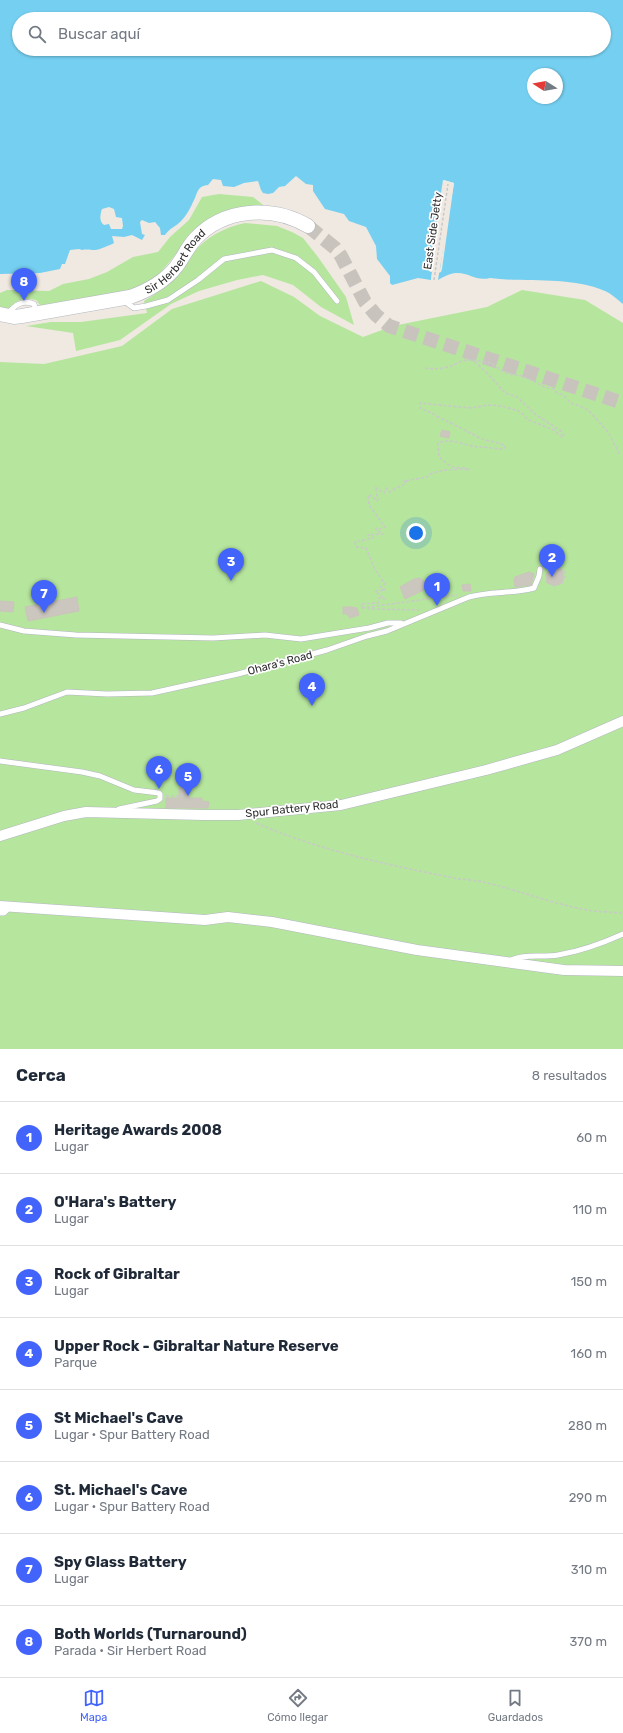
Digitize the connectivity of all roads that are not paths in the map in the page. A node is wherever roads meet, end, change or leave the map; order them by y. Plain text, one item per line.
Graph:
1 (308, 226) tunnel mouth
2 (120, 298) junction
3 (337, 301) dead end
4 (3, 315) edge
5 (540, 569) road end
6 (402, 624) junction
7 (0, 625) edge
8 (0, 714) edge
9 (623, 722) edge
10 (0, 761) edge
11 (104, 812) junction
12 (0, 836) edge
13 (5, 906) edge
14 (0, 913) edge
15 (623, 934) edge
16 (508, 961) junction
17 (623, 971) edge

1 - 2 main road, Sir Herbert Road
2 - 3 lane
2 - 4 main road, Sir Herbert Road
5 - 6 lane, Ohara's Road
6 - 7 lane
6 - 8 lane, Ohara's Road
9 - 11 street, Spur Battery Road
10 - 11 lane
11 - 12 street, Spur Battery Road
13 - 14 lane
13 - 16 street
15 - 16 lane
16 - 17 street

